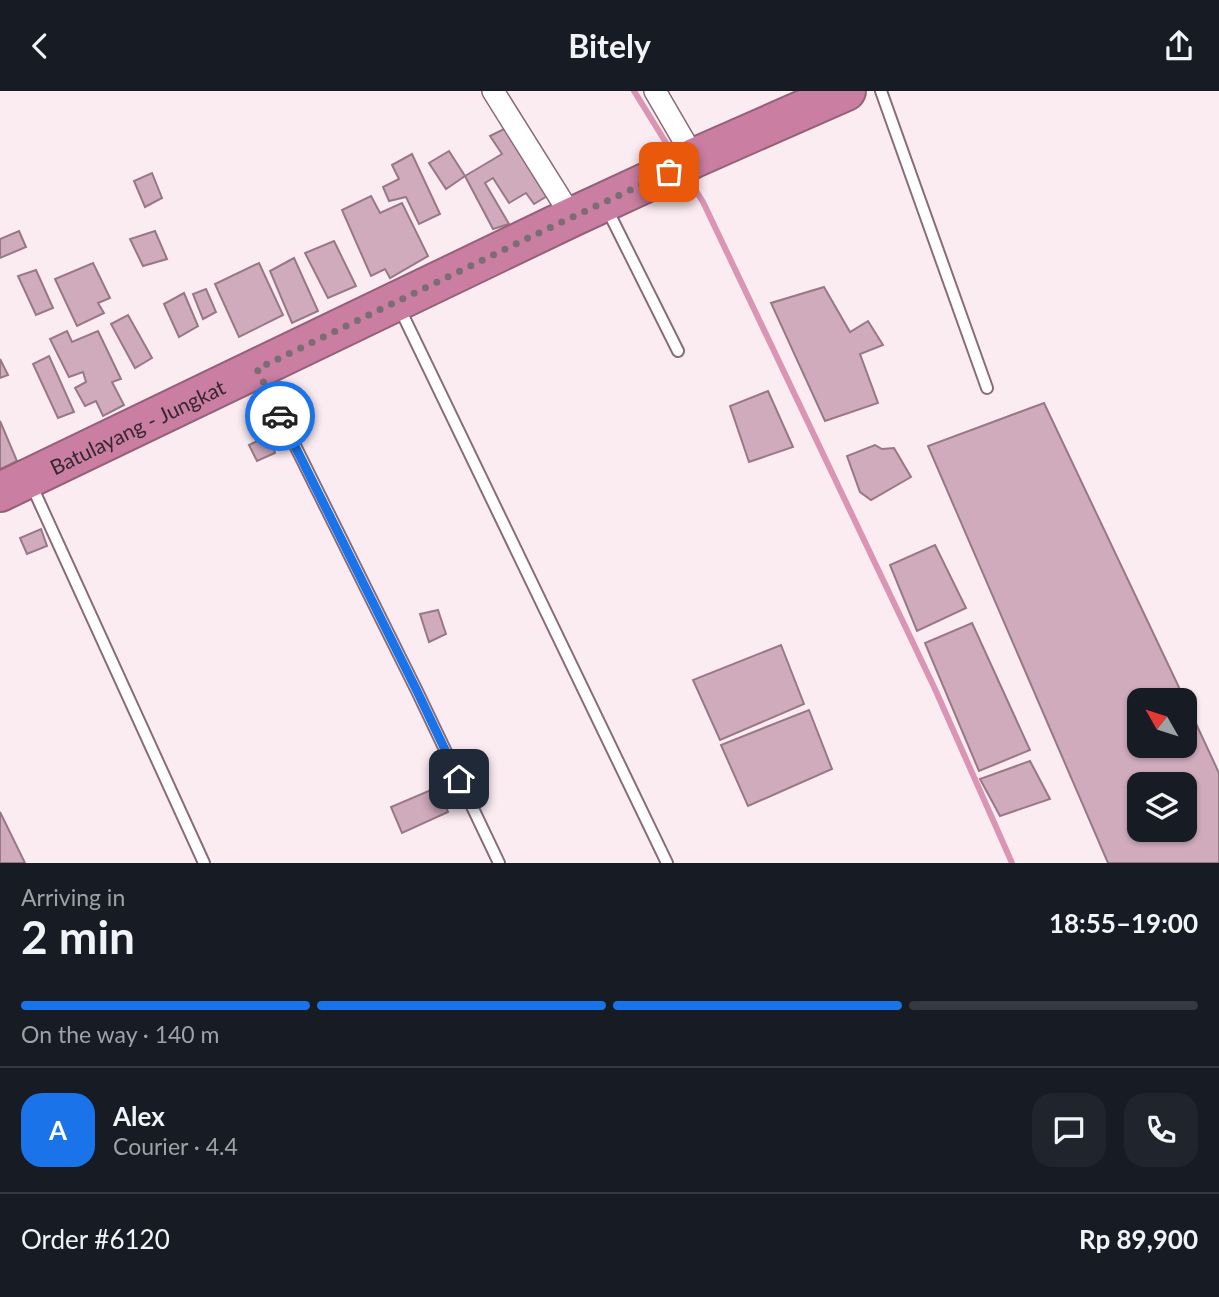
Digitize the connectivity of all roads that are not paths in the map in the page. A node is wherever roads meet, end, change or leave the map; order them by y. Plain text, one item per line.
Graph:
1 (493, 91) edge
2 (654, 91) edge
3 (846, 91) edge
4 (881, 91) edge
5 (683, 164) junction
6 (588, 209) junction
7 (397, 301) junction
8 (678, 351) dead end
9 (257, 369) junction
10 (987, 388) dead end
11 (14, 485) edge
12 (204, 863) edge
13 (499, 863) edge
14 (667, 863) edge

1 - 6 street
2 - 5 street
3 - 5 highway, Batulayang - Jungkat
4 - 10 lane
5 - 6 highway, Batulayang - Jungkat
6 - 7 highway, Batulayang - Jungkat
6 - 8 lane
7 - 9 highway, Batulayang - Jungkat
7 - 14 lane
9 - 11 highway, Batulayang - Jungkat
9 - 13 lane
11 - 12 lane

